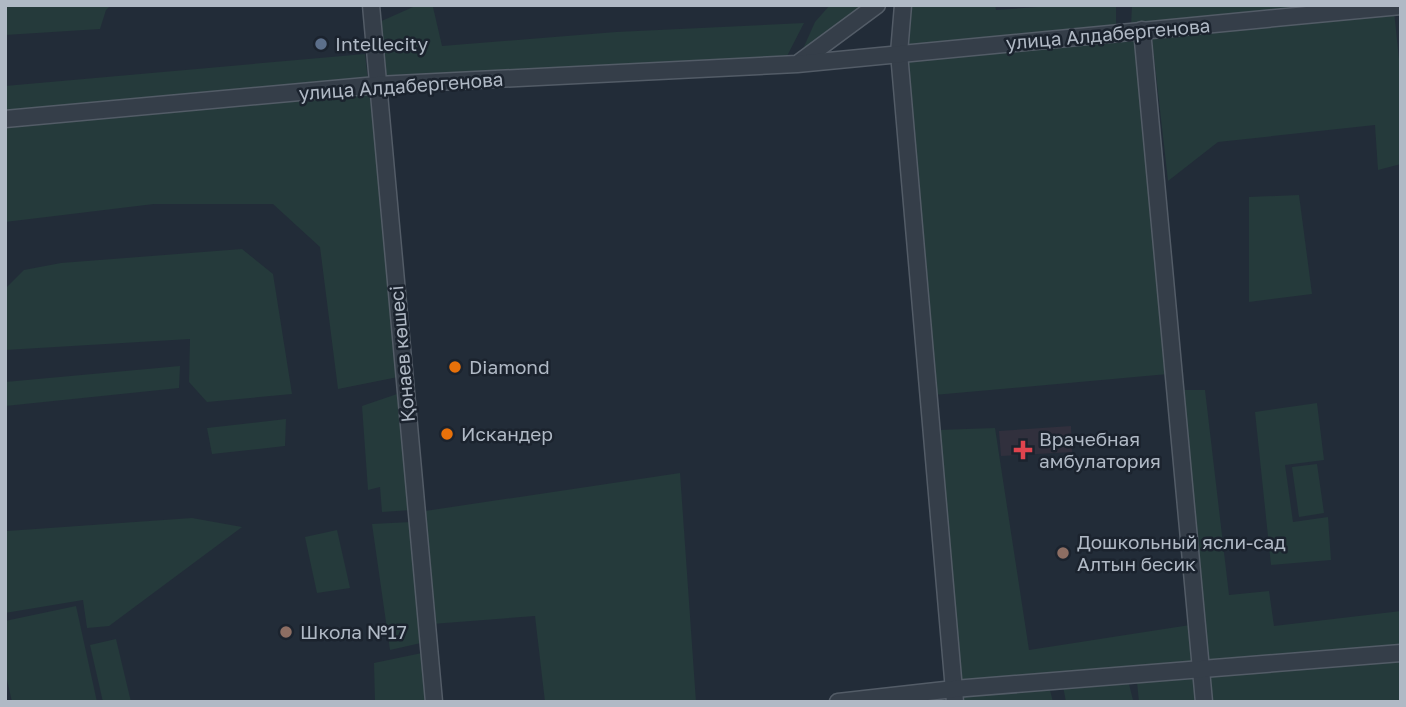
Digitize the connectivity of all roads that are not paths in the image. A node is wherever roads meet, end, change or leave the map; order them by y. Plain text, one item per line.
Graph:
1 (371, 5) edge
2 (877, 5) edge
3 (903, 5) edge
4 (1401, 6) edge
5 (1142, 30) junction
6 (899, 53) junction
7 (797, 64) junction
8 (377, 85) junction
9 (5, 119) edge
10 (1401, 653) edge
11 (1201, 669) junction
12 (954, 695) edge
13 (434, 702) edge
14 (838, 702) edge
15 (1204, 702) edge

1 - 8 street, Қонаев көшесі
2 - 7 street
3 - 6 street
4 - 5 street, улица Алдабергенова
5 - 6 street, улица Алдабергенова
5 - 11 street
6 - 7 street, улица Алдабергенова
6 - 12 street
7 - 8 street, улица Алдабергенова
8 - 9 street, улица Алдабергенова
8 - 13 street, Қонаев көшесі
10 - 11 street
11 - 12 street
11 - 15 street
12 - 14 street

